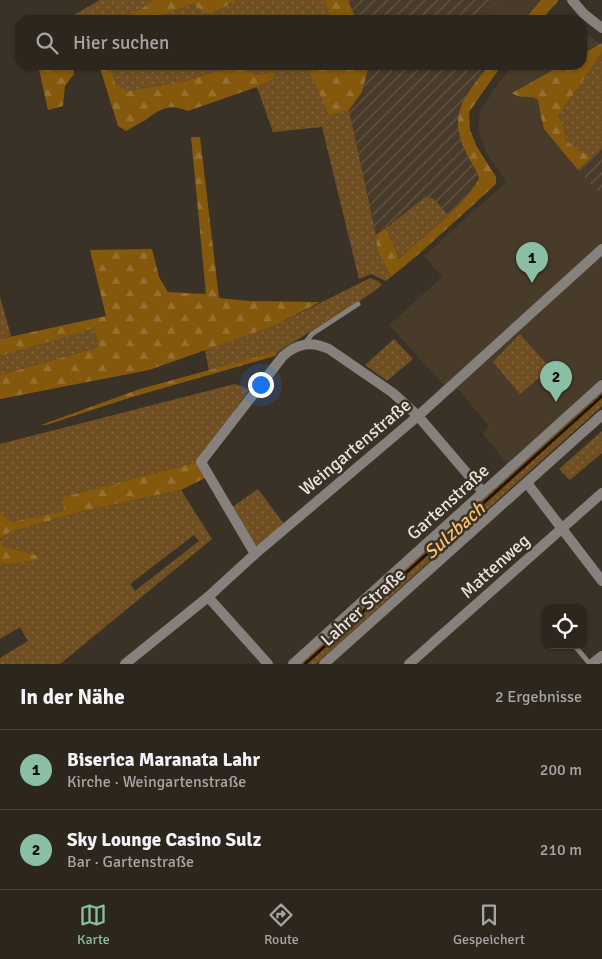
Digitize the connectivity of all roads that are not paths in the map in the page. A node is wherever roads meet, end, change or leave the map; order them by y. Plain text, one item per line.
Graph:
1 (572, 0) edge
2 (585, 15) edge
3 (587, 16) edge
4 (602, 28) edge
5 (602, 249) edge
6 (358, 304) dead end
7 (304, 345) junction
8 (602, 385) edge
9 (602, 415) edge
10 (418, 416) junction
11 (527, 483) junction
12 (483, 492) junction
13 (602, 493) edge
14 (562, 528) junction
15 (255, 554) junction
16 (602, 581) edge
17 (208, 597) junction
18 (578, 649) edge
19 (602, 656) edge
20 (125, 664) edge
21 (268, 664) edge
22 (293, 664) edge
23 (324, 664) edge
24 (409, 664) edge
25 (591, 664) edge

1 - 2 street
3 - 4 street
5 - 10 street, Weingartenstraße
6 - 7 lane
7 - 10 street
7 - 15 street
8 - 12 street, Gartenstraße
9 - 11 street, Lahrer Straße
10 - 12 street
10 - 15 street, Weingartenstraße
11 - 14 street
11 - 23 street, Lahrer Straße
12 - 22 street, Gartenstraße
13 - 14 street, Mattenweg
14 - 16 street
14 - 24 street, Mattenweg
15 - 17 street, Weingartenstraße
17 - 20 street, Weingartenstraße
17 - 21 street
18 - 25 lane
19 - 25 street

